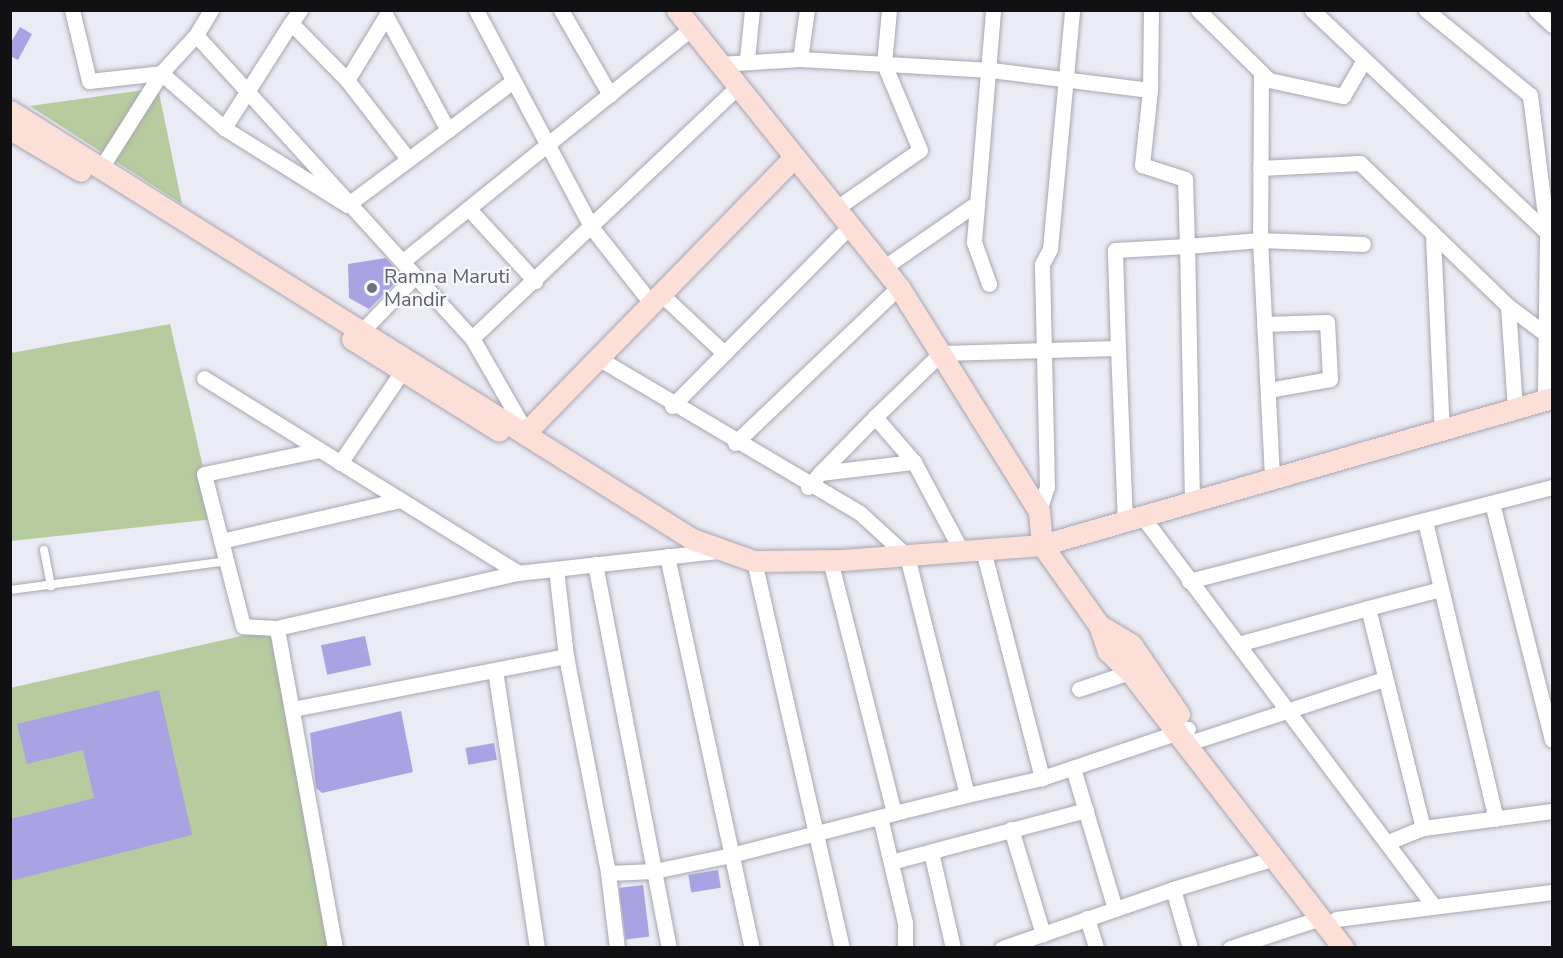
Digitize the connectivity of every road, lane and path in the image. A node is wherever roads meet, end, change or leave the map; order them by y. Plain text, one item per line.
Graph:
1 (72, 10) edge
2 (211, 10) edge
3 (476, 10) edge
4 (561, 10) edge
5 (677, 10) edge
6 (752, 10) edge
7 (807, 10) edge
8 (889, 10) edge
9 (993, 10) edge
10 (1072, 10) edge
11 (1151, 10) edge
12 (1198, 10) edge
13 (1312, 10) edge
14 (1426, 10) edge
15 (1536, 10) edge
16 (388, 13) edge
17 (296, 17) edge
18 (1552, 25) edge
19 (691, 29) junction
20 (196, 36) junction
21 (747, 59) junction
22 (800, 59) junction
23 (1364, 60) junction
24 (719, 64) junction
25 (884, 64) junction
26 (991, 70) junction
27 (1261, 72) junction
28 (161, 73) junction
29 (1067, 79) junction
30 (347, 80) junction
31 (513, 81) junction
32 (737, 87) junction
33 (1150, 90) junction
34 (250, 91) junction
35 (610, 95) junction
36 (10, 111) edge
37 (224, 128) junction
38 (10, 129) edge
39 (448, 130) junction
40 (548, 145) junction
41 (793, 158) junction
42 (408, 159) junction
43 (101, 168) junction
44 (1260, 168) junction
45 (977, 203) junction
46 (347, 205) junction
47 (469, 209) junction
48 (836, 209) junction
49 (849, 227) junction
50 (591, 228) junction
51 (1547, 232) junction
52 (1433, 236) junction
53 (1260, 240) junction
54 (1363, 244) dead end
55 (1187, 246) junction
56 (403, 261) junction
57 (884, 268) junction
58 (414, 277) junction
59 (535, 281) junction
60 (989, 284) dead end
61 (899, 287) junction
62 (656, 298) junction
63 (1508, 306) junction
64 (1264, 324) junction
65 (363, 330) junction
66 (1547, 335) junction
67 (472, 338) junction
68 (1118, 348) junction
69 (1044, 349) junction
70 (724, 353) junction
71 (941, 353) junction
72 (598, 358) junction
73 (401, 373) junction
74 (204, 378) dead end
75 (1268, 390) junction
76 (1549, 399) edge
77 (672, 406) junction
78 (1515, 410) junction
79 (875, 417) junction
80 (1442, 431) junction
81 (526, 432) junction
82 (735, 443) junction
83 (319, 450) junction
84 (914, 462) junction
85 (340, 463) junction
86 (820, 473) junction
87 (1272, 479) junction
88 (808, 487) junction
89 (1552, 487) edge
90 (400, 500) junction
91 (1192, 502) junction
92 (1492, 503) junction
93 (1039, 511) junction
94 (1133, 519) junction
95 (1425, 521) junction
96 (692, 539) junction
97 (221, 541) junction
98 (1042, 544) junction
99 (44, 550) dead end
100 (717, 551) junction
101 (972, 551) junction
102 (667, 556) junction
103 (907, 556) junction
104 (830, 560) junction
105 (226, 561) junction
106 (754, 561) junction
107 (595, 564) junction
108 (556, 569) junction
109 (518, 573) junction
110 (1190, 581) junction
111 (51, 586) junction
112 (1441, 589) junction
113 (10, 590) edge
114 (1368, 608) junction
115 (277, 628) junction
116 (1238, 644) junction
117 (566, 656) junction
118 (1137, 668) junction
119 (495, 670) junction
120 (1384, 679) junction
121 (1079, 689) dead end
122 (293, 709) junction
123 (1283, 710) junction
124 (1187, 737) junction
125 (1552, 740) edge
126 (1073, 768) junction
127 (1042, 778) junction
128 (967, 795) junction
129 (1086, 810) junction
130 (1552, 810) edge
131 (886, 815) junction
132 (1496, 819) junction
133 (1423, 828) junction
134 (1011, 829) junction
135 (817, 834) junction
136 (1388, 842) junction
137 (931, 852) junction
138 (731, 855) junction
139 (1275, 858) junction
140 (891, 862) junction
141 (654, 871) junction
142 (608, 873) junction
143 (1173, 888) junction
144 (1308, 892) junction
145 (1552, 892) edge
146 (1433, 904) junction
147 (1115, 909) junction
148 (1087, 918) junction
149 (1328, 918) junction
150 (1043, 934) junction
151 (1012, 946) edge
152 (335, 948) edge
153 (537, 948) edge
154 (617, 948) edge
155 (669, 948) edge
156 (752, 948) edge
157 (842, 948) edge
158 (905, 948) edge
159 (953, 948) edge
160 (1096, 948) edge
161 (1190, 948) edge
162 (1230, 948) edge
163 (1343, 948) edge
164 (1358, 948) edge

1 - 28 street
2 - 20 street
3 - 31 street
4 - 35 street
5 - 19 street
6 - 21 street
7 - 22 street
8 - 25 street
9 - 26 street
10 - 29 street
11 - 33 street
12 - 27 street
13 - 23 street
14 - 51 street
15 - 18 street
16 - 30 street
16 - 39 street
17 - 30 street
17 - 34 street
19 - 24 street
19 - 35 street
20 - 28 street
20 - 34 street
21 - 22 street
21 - 24 street
22 - 25 street
23 - 27 street
23 - 51 street
24 - 32 street
25 - 26 street
25 - 48 street
26 - 29 street
26 - 45 street
27 - 44 street
28 - 37 street
28 - 43 street
29 - 33 street
29 - 69 street
30 - 42 street
31 - 39 street
31 - 40 street
32 - 41 street
32 - 50 street
33 - 55 street
34 - 37 street
34 - 46 street
35 - 40 street
36 - 43 street
37 - 46 street
38 - 73 street
39 - 42 street
40 - 47 street
40 - 50 street
41 - 48 street
41 - 62 street
42 - 46 street
43 - 65 street
44 - 52 street
44 - 53 street
45 - 57 street
45 - 60 street
46 - 56 street
47 - 56 street
47 - 59 street
48 - 49 street
49 - 57 street
49 - 70 street
50 - 59 street
50 - 62 street
51 - 66 street
52 - 63 street
52 - 80 street
53 - 54 street
53 - 55 street
53 - 64 street
55 - 68 street
55 - 91 street
56 - 58 street
57 - 61 street
58 - 65 street
58 - 67 street
59 - 67 street
61 - 71 street
61 - 82 street
62 - 70 street
62 - 72 street
63 - 66 street
63 - 78 street
64 - 75 street
64 - 75 street
65 - 81 street
66 - 76 street
67 - 81 street
68 - 69 street
68 - 94 street
69 - 71 street
69 - 93 street
70 - 77 street
71 - 79 street
71 - 93 street
72 - 77 street
72 - 81 street
73 - 85 street
73 - 96 street
74 - 83 street
75 - 87 street
76 - 78 street
77 - 82 street
78 - 80 street
79 - 84 street
79 - 86 street
80 - 87 street
81 - 96 street
82 - 88 street
83 - 85 street
83 - 97 street
84 - 86 street
84 - 101 street
85 - 90 street
86 - 88 street
87 - 91 street
88 - 103 street
89 - 92 street
90 - 97 street
90 - 109 street
91 - 94 street
92 - 95 street
92 - 125 street
93 - 98 street
94 - 98 street
94 - 110 street
95 - 110 street
95 - 112 street
96 - 100 street
97 - 105 street
98 - 101 street
98 - 118 street
99 - 111 lane
100 - 102 street
100 - 106 street
101 - 103 street
101 - 127 street
102 - 107 street
102 - 138 street
103 - 104 street
103 - 128 street
104 - 106 street
104 - 131 street
105 - 111 lane
105 - 115 street
106 - 135 street
107 - 108 street
107 - 141 street
108 - 109 street
108 - 117 street
109 - 115 street
110 - 116 street
111 - 113 lane
112 - 114 street
112 - 132 street
114 - 116 street
114 - 120 street
115 - 122 street
116 - 123 street
117 - 119 street
117 - 142 street
118 - 121 street
118 - 124 street
119 - 122 street
119 - 153 street
120 - 123 street
120 - 133 street
122 - 152 street
123 - 124 street
123 - 136 street
124 - 126 street
124 - 139 street
124 - 144 street
126 - 127 street
126 - 129 street
127 - 128 street
128 - 131 street
129 - 134 street
129 - 147 street
130 - 132 street
131 - 135 street
131 - 140 street
132 - 133 street
133 - 136 street
134 - 137 street
134 - 150 street
135 - 138 street
135 - 157 street
136 - 146 street
137 - 140 street
137 - 159 street
138 - 141 street
138 - 156 street
139 - 143 street
139 - 144 street
140 - 158 street
141 - 142 street
141 - 155 street
142 - 154 street
143 - 147 street
143 - 161 street
144 - 149 street
145 - 146 street
146 - 149 street
147 - 148 street
148 - 150 street
148 - 160 street
149 - 162 street
149 - 163 street
149 - 164 street
150 - 151 street

